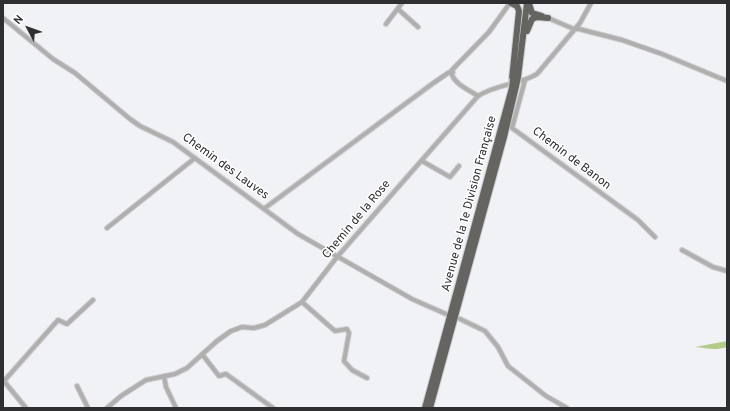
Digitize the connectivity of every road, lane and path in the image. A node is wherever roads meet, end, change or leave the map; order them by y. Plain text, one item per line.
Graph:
1 (402, 3) edge
2 (510, 3) edge
3 (522, 3) edge
4 (528, 3) edge
5 (590, 3) edge
6 (398, 9) junction
7 (3, 18) edge
8 (548, 18) junction
9 (386, 24) dead end
10 (418, 27) dead end
11 (574, 29) junction
12 (520, 65) junction
13 (452, 74) junction
14 (514, 78) junction
15 (525, 80) junction
16 (727, 81) edge
17 (513, 87) junction
18 (478, 96) junction
19 (195, 158) junction
20 (422, 161) junction
21 (459, 166) dead end
22 (265, 208) junction
23 (107, 228) dead end
24 (655, 237) dead end
25 (682, 250) dead end
26 (337, 257) junction
27 (727, 272) edge
28 (93, 300) dead end
29 (302, 302) junction
30 (446, 314) dead end
31 (460, 319) dead end
32 (202, 354) junction
33 (164, 376) junction
34 (367, 378) dead end
35 (4, 380) edge
36 (77, 386) dead end
37 (26, 408) edge
38 (88, 408) edge
39 (106, 408) edge
40 (176, 408) edge
41 (273, 408) edge
42 (425, 408) edge
43 (430, 408) edge
44 (566, 408) edge

1 - 6 street
2 - 13 street
2 - 14 highway
3 - 14 highway, Avenue de la 1e Division Française
4 - 8 highway
4 - 12 highway, Avenue de la 1e Division Française
5 - 11 street, Chemin de la Rose
6 - 9 street
6 - 10 street
7 - 19 street, Chemin des Lauves
8 - 11 street
8 - 12 highway
11 - 15 street, Chemin de la Rose
11 - 16 street
12 - 14 highway, Avenue de la 1e Division Française
13 - 18 street
13 - 22 street
14 - 17 highway, Avenue de la 1e Division Française, bridge
15 - 18 street, Chemin de la Rose
15 - 24 street, Chemin de Banon
17 - 42 highway, Avenue de la 1e Division Française
17 - 43 highway, Avenue de la 1e Division Française
18 - 20 street, Chemin de la Rose
19 - 22 street, Chemin des Lauves
19 - 23 street
20 - 21 street
20 - 26 street, Chemin de la Rose
22 - 26 street, Chemin des Lauves
25 - 27 street
26 - 29 street, Chemin de la Rose
26 - 30 street, Chemin des Lauves
28 - 35 street
29 - 32 street, Chemin de la Rose
29 - 34 street
31 - 44 street
32 - 33 street, Chemin de la Rose
32 - 41 street
33 - 39 street, Chemin de la Rose
33 - 40 street
35 - 37 street
36 - 38 street

